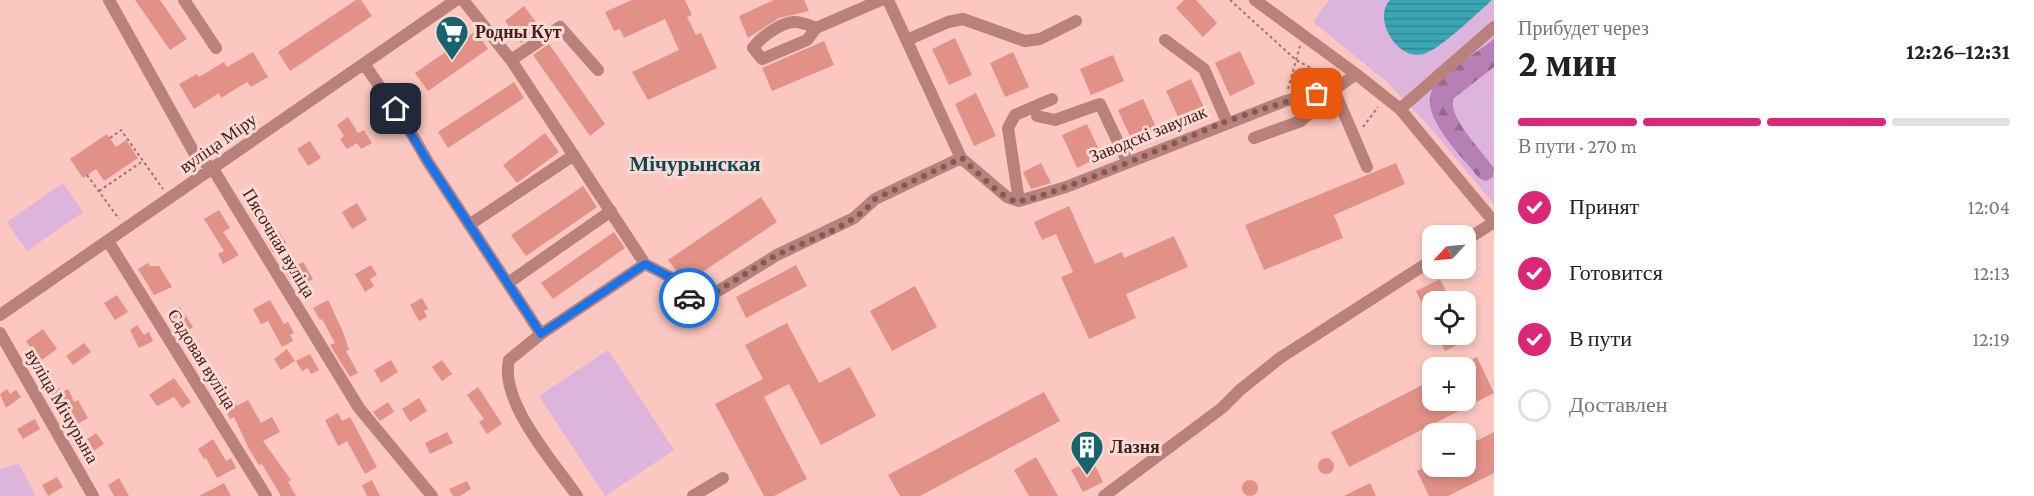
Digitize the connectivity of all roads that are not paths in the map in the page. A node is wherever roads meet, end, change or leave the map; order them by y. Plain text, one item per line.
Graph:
1 (109, 0) edge
2 (184, 0) edge
3 (456, 0) edge
4 (463, 0) edge
5 (881, 0) edge
6 (888, 0) edge
7 (1255, 0) edge
8 (441, 4) edge
9 (1076, 21) dead end
10 (1494, 27) edge
11 (816, 28) junction
12 (907, 40) junction
13 (1165, 40) dead end
14 (216, 48) dead end
15 (511, 60) junction
16 (364, 64) junction
17 (598, 70) dead end
18 (1356, 74) junction
19 (1334, 90) junction
20 (1052, 99) dead end
21 (1400, 109) junction
22 (1037, 116) dead end
23 (1227, 122) junction
24 (1254, 138) dead end
25 (574, 155) junction
26 (962, 158) junction
27 (1127, 161) junction
28 (1367, 167) dead end
29 (213, 169) junction
30 (1019, 201) junction
31 (611, 211) junction
32 (1494, 222) edge
33 (469, 225) junction
34 (1476, 234) edge
35 (108, 242) junction
36 (645, 264) junction
37 (1422, 266) edge
38 (508, 284) junction
39 (0, 315) edge
40 (0, 333) edge
41 (541, 334) junction
42 (723, 478) dead end
43 (93, 496) edge
44 (266, 496) edge
45 (432, 496) edge
46 (577, 496) edge
47 (693, 496) edge
48 (1104, 496) edge

1 - 29 street, Пясочная вуліца
2 - 14 street
3 - 8 street, вуліца Міру
4 - 15 street
5 - 11 street
6 - 12 street
7 - 18 street
8 - 16 street, вуліца Міру
9 - 12 street
10 - 21 street
11 - 11 street
12 - 26 street
13 - 23 street
15 - 17 street
15 - 25 street
16 - 29 street, вуліца Міру
16 - 33 street
18 - 19 street, Заводскі завулак
18 - 21 street
19 - 23 street, Заводскі завулак
19 - 24 street
19 - 28 street
20 - 30 street
21 - 32 street
22 - 27 street
23 - 27 street, Заводскі завулак
25 - 31 street
25 - 33 street
26 - 30 street
26 - 36 street
27 - 30 street, Заводскі завулак
29 - 35 street, вуліца Міру
29 - 45 street, Пясочная вуліца
31 - 36 street
31 - 38 street
32 - 34 street
33 - 38 street
35 - 39 street, вуліца Міру
35 - 44 street, Садовая вуліца
36 - 41 street
37 - 48 street
38 - 41 street
40 - 43 street, вуліца Мічурына
41 - 46 street
42 - 47 street

